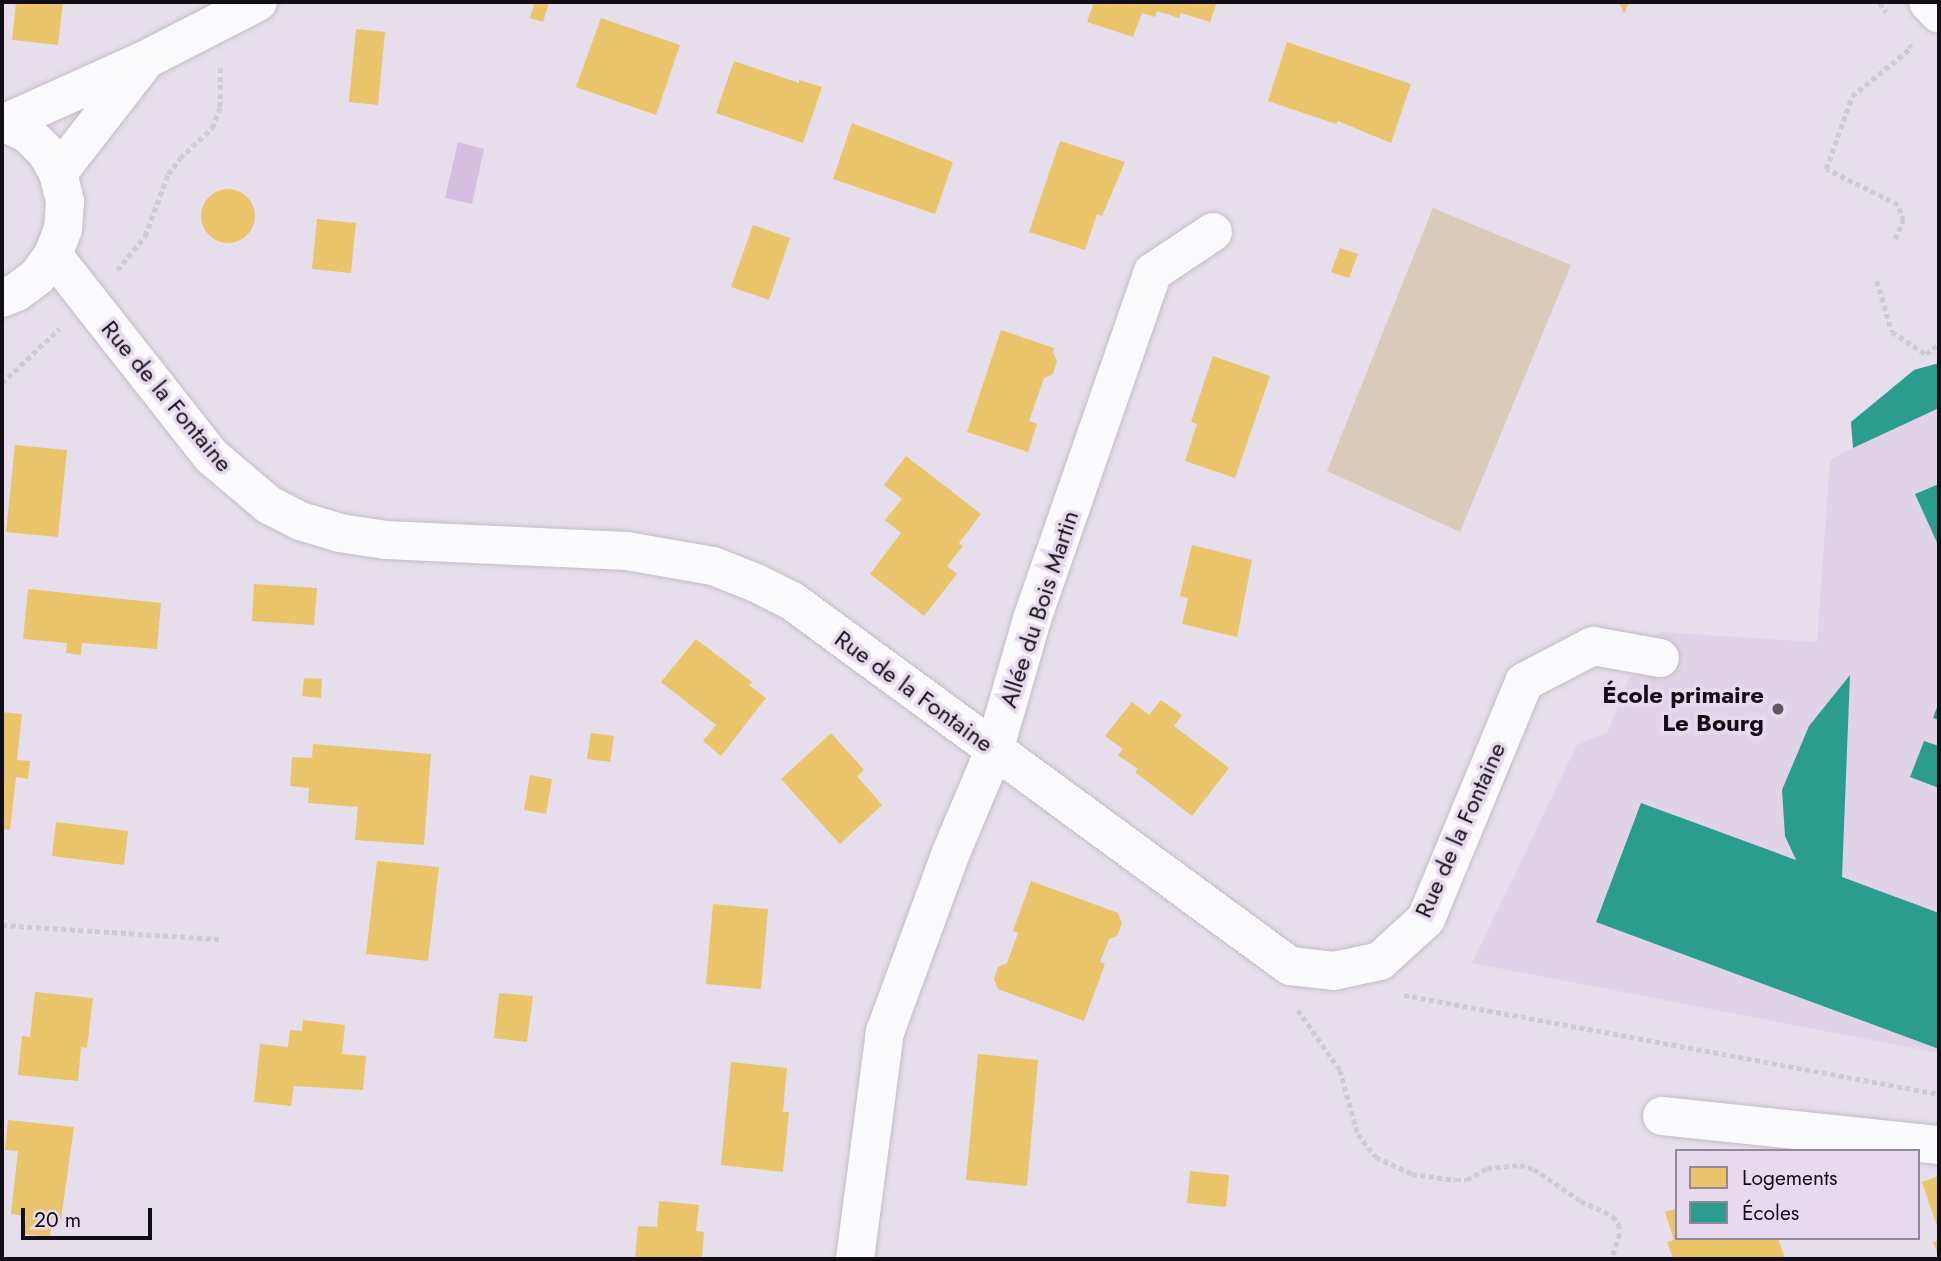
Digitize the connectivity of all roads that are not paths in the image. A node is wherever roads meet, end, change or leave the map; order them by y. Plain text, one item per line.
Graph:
1 (258, 2) edge
2 (1928, 2) edge
3 (1939, 14) edge
4 (145, 60) junction
5 (4, 121) edge
6 (58, 173) junction
7 (1213, 232) dead end
8 (53, 256) junction
9 (2, 298) edge
10 (1660, 658) dead end
11 (994, 751) junction
12 (1662, 1116) dead end
13 (1716, 1136) edge
14 (1939, 1145) edge
15 (855, 1259) edge

1 - 4 street
2 - 3 street
4 - 5 street
4 - 6 street
5 - 6 street
6 - 8 street
7 - 11 street, Allée du Bois Martin
8 - 9 street
8 - 11 street, Rue de la Fontaine
10 - 11 street, Rue de la Fontaine
11 - 15 street, Allée du Bois Martin
12 - 13 street
13 - 14 street

